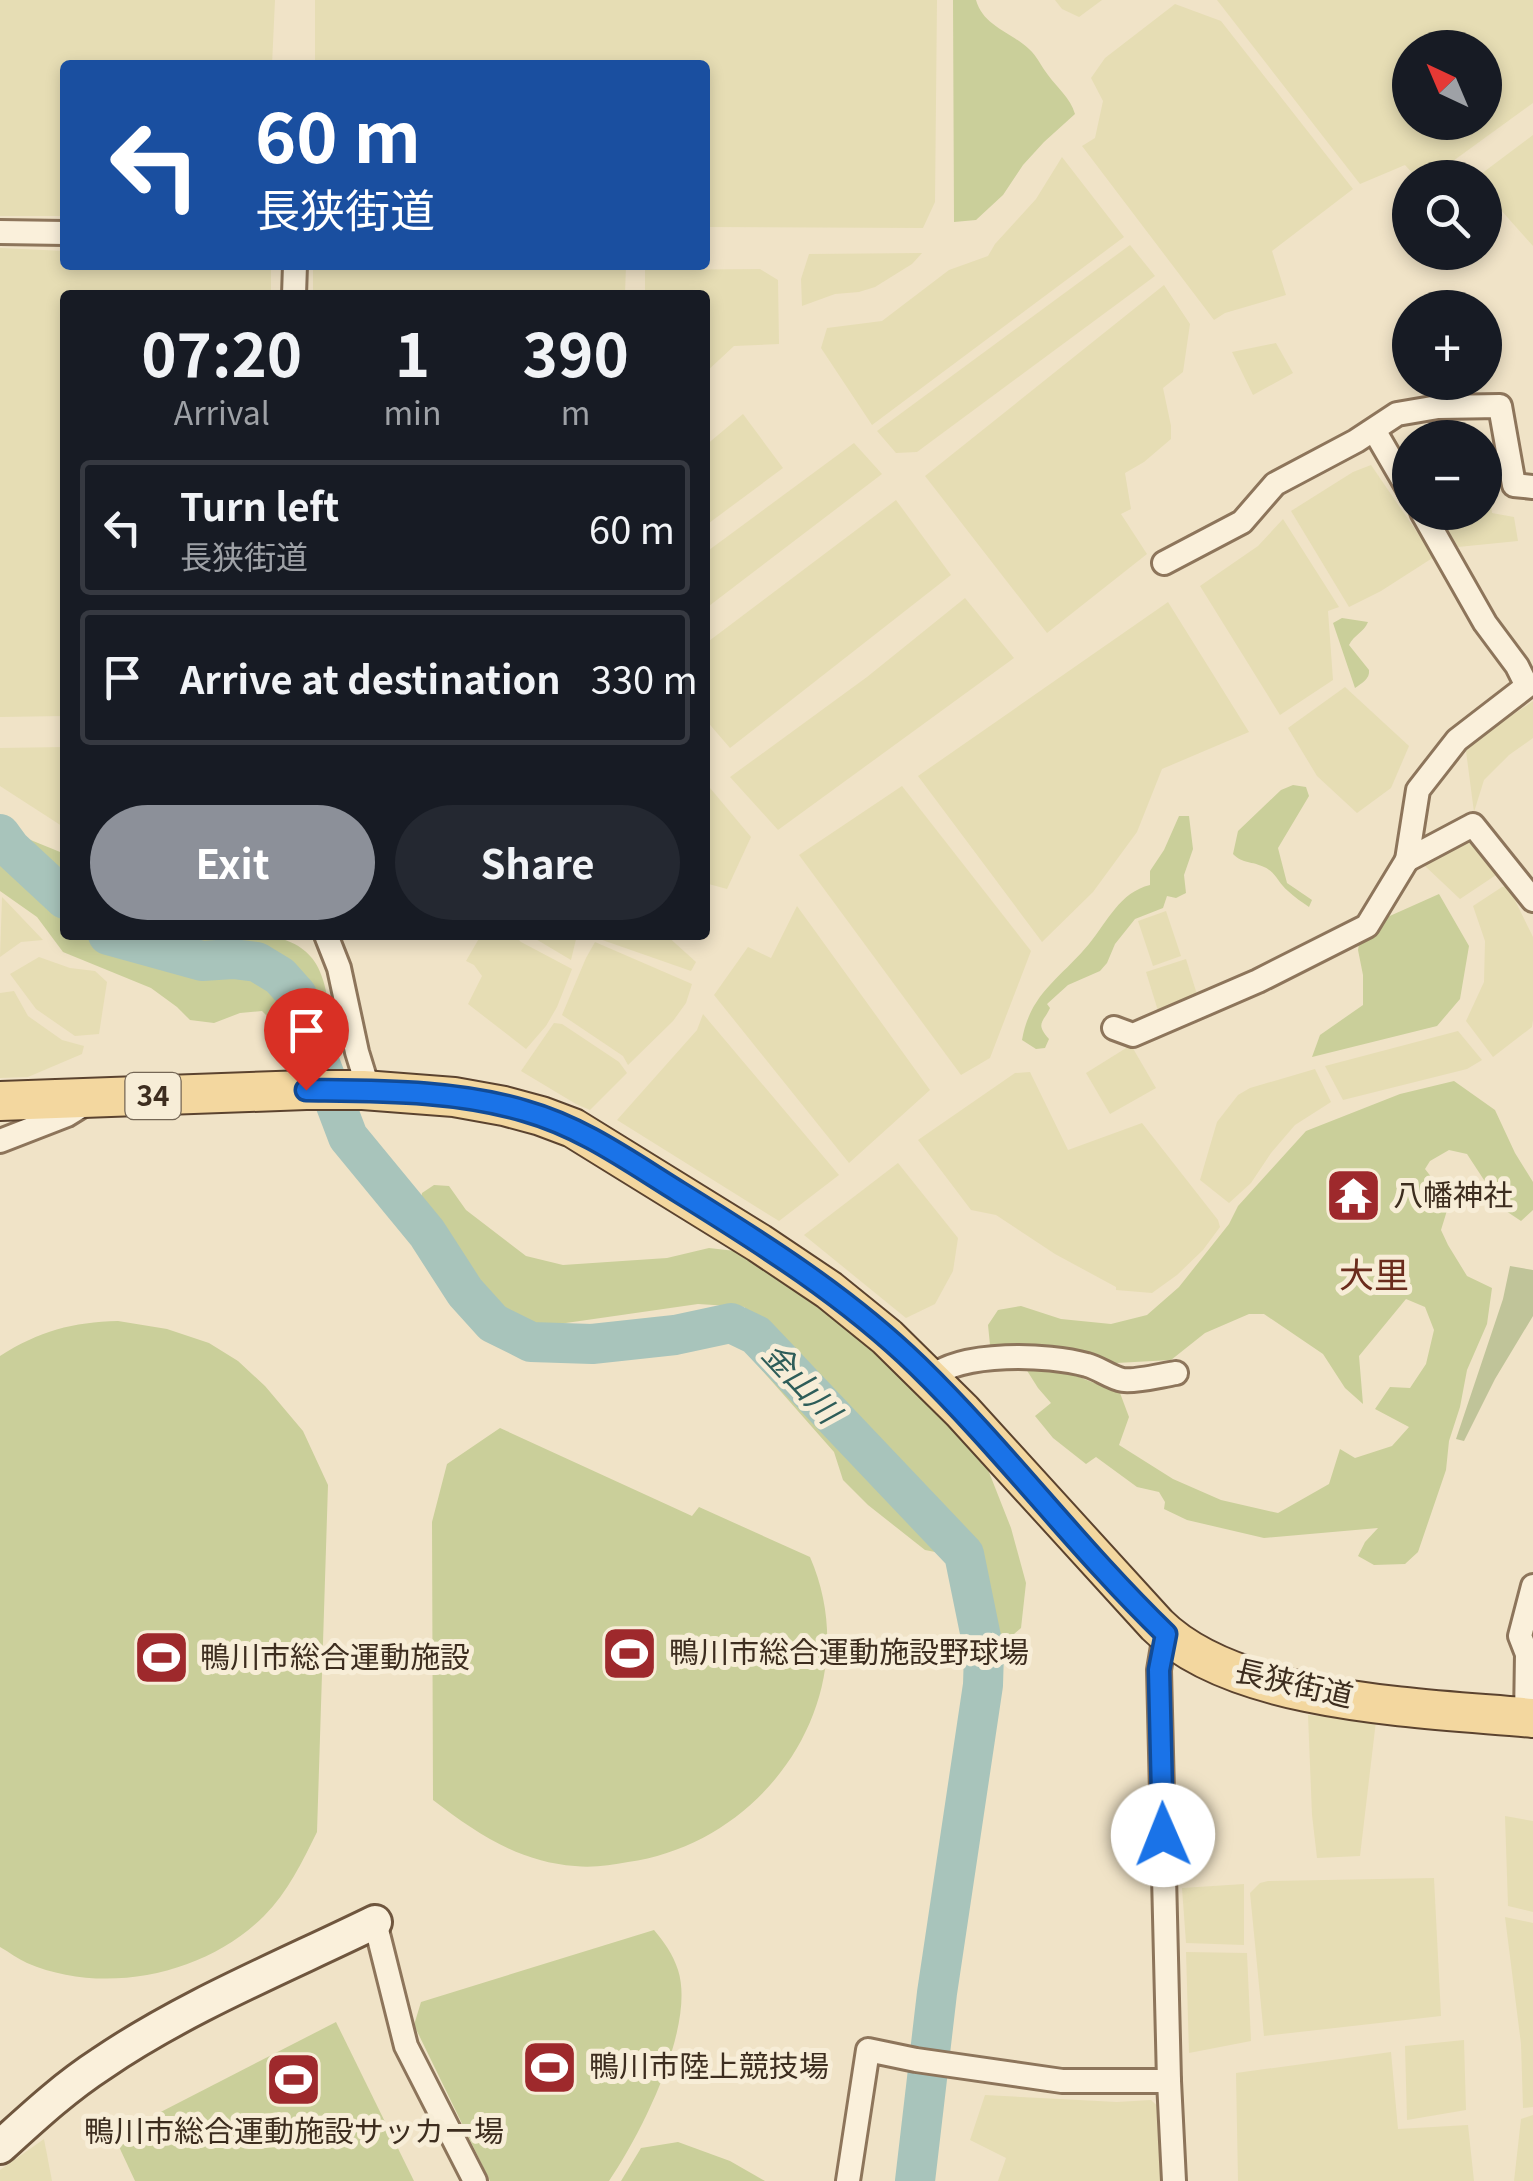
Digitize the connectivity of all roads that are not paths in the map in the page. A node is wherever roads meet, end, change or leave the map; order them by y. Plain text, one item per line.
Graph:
1 (0, 232) edge
2 (60, 234) edge
3 (1374, 430) junction
4 (1392, 461) edge
5 (1533, 487) edge
6 (1432, 530) edge
7 (1164, 563) dead end
8 (1530, 684) edge
9 (1407, 860) junction
10 (1533, 900) edge
11 (328, 940) edge
12 (1114, 1028) dead end
13 (366, 1091) junction
14 (97, 1097) junction
15 (0, 1101) edge
16 (0, 1142) edge
17 (1176, 1374) dead end
18 (930, 1378) junction
19 (1533, 1586) edge
20 (1166, 1634) junction
21 (1530, 1718) edge
22 (375, 1922) joint
23 (1169, 2081) junction
24 (0, 2148) edge
25 (476, 2181) edge
26 (848, 2181) edge
27 (1174, 2181) edge

1 - 2 street
3 - 4 street
3 - 5 street
3 - 7 street
6 - 8 street
8 - 9 street
9 - 10 street
9 - 12 street
11 - 13 street
13 - 14 main road, 長狭街道 / 34
13 - 18 main road, 長狭街道 / 34
14 - 15 main road, 長狭街道 / 34
14 - 16 street
17 - 18 street
18 - 20 main road, 長狭街道 / 34
19 - 21 street
20 - 21 main road, 長狭街道 / 34
20 - 23 street
22 - 24 street
22 - 25 street
23 - 26 street
23 - 27 street

